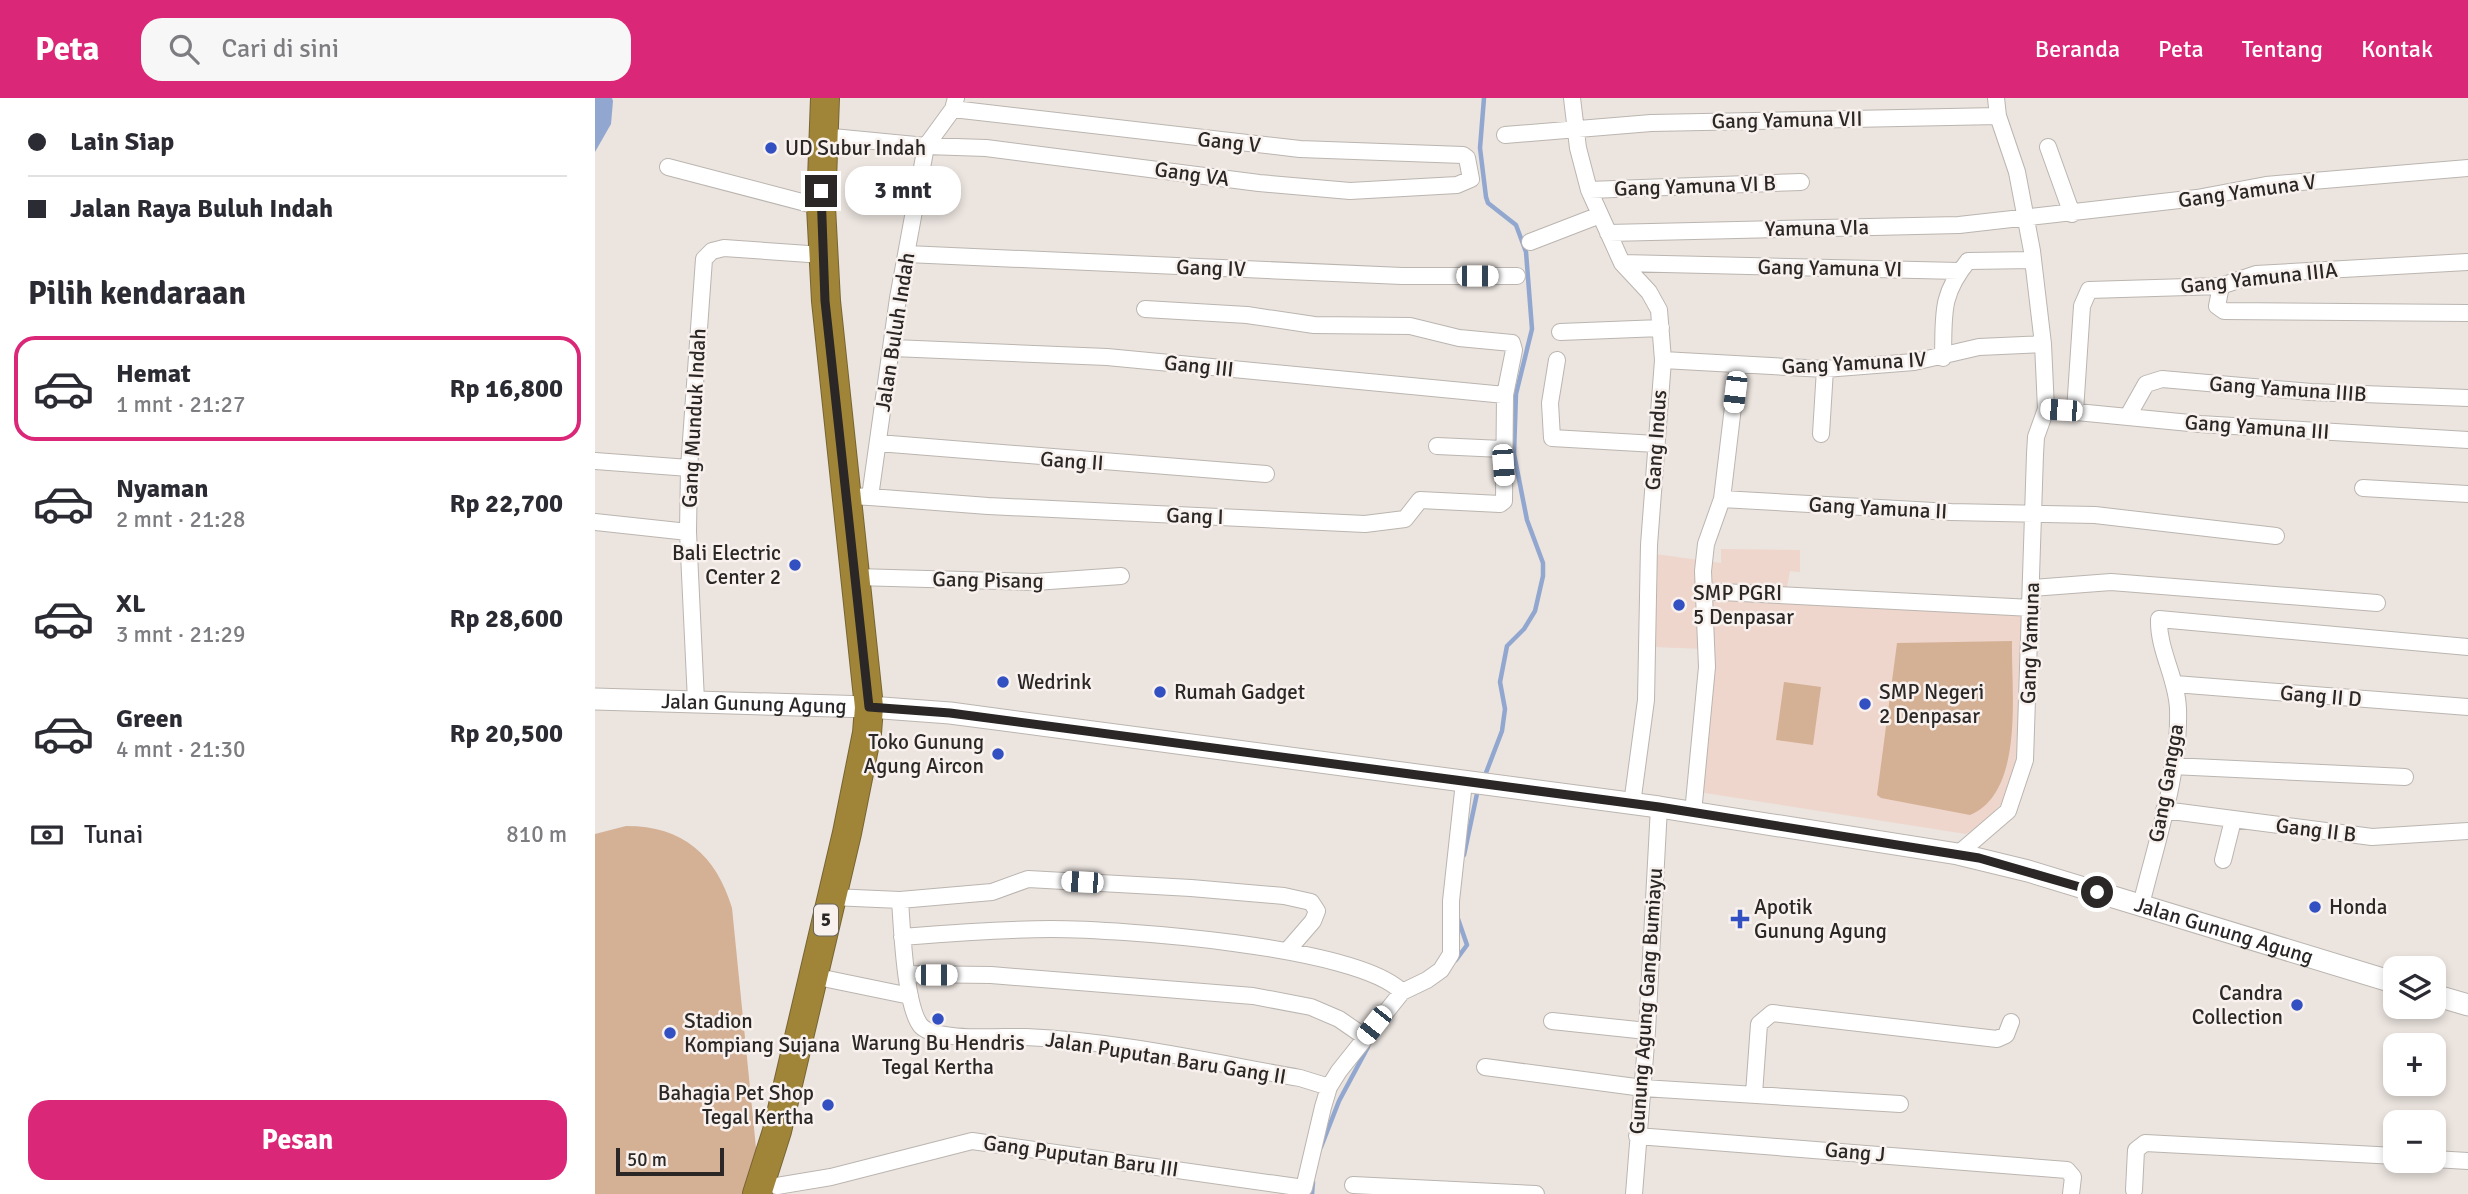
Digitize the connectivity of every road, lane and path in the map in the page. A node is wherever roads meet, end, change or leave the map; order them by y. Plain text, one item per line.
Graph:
1 (825, 98) edge
2 (1572, 98) edge
3 (1996, 98) edge
4 (954, 104) edge
5 (1998, 116) junction
6 (1576, 129) junction
7 (1505, 135) dead end
8 (822, 136) junction
9 (926, 146) junction
10 (2048, 147) dead end
11 (668, 167) dead end
12 (2468, 168) edge
13 (1801, 182) dead end
14 (1457, 185) joint
15 (1589, 190) junction
16 (821, 206) junction
17 (2072, 214) junction
18 (1600, 215) junction
19 (2026, 219) junction
20 (1608, 233) junction
21 (1530, 242) dead end
22 (907, 254) junction
23 (823, 255) junction
24 (2033, 260) junction
25 (2467, 262) edge
26 (1622, 263) junction
27 (1959, 271) junction
28 (1517, 276) dead end
29 (2221, 286) junction
30 (1145, 309) dead end
31 (2468, 313) edge
32 (1661, 328) junction
33 (1560, 332) dead end
34 (2043, 344) junction
35 (893, 348) junction
36 (1943, 358) junction
37 (1557, 360) dead end
38 (1663, 360) junction
39 (1738, 365) junction
40 (1825, 369) junction
41 (1505, 395) junction
42 (2468, 398) edge
43 (2046, 409) junction
44 (2075, 411) junction
45 (2128, 416) junction
46 (1821, 434) dead end
47 (2468, 440) edge
48 (878, 443) junction
49 (1656, 444) junction
50 (1437, 446) dead end
51 (1502, 449) junction
52 (595, 461) edge
53 (689, 468) junction
54 (1266, 474) dead end
55 (2363, 488) dead end
56 (2468, 494) edge
57 (859, 497) junction
58 (1722, 499) junction
59 (2034, 514) junction
60 (595, 522) edge
61 (688, 532) junction
62 (2276, 536) dead end
63 (1121, 576) dead end
64 (855, 578) junction
65 (2032, 589) junction
66 (1702, 591) junction
67 (2377, 603) dead end
68 (2032, 608) junction
69 (2468, 647) edge
70 (2175, 684) junction
71 (595, 699) edge
72 (696, 701) junction
73 (869, 707) junction
74 (2468, 708) edge
75 (2172, 766) junction
76 (2405, 777) dead end
77 (1478, 784) junction
78 (1632, 804) junction
79 (1659, 807) junction
80 (2164, 810) junction
81 (1693, 813) junction
82 (2233, 820) junction
83 (2468, 831) edge
84 (1958, 854) junction
85 (2223, 860) dead end
86 (832, 897) junction
87 (900, 901) junction
88 (2141, 905) junction
89 (902, 937) junction
90 (1287, 951) junction
91 (908, 974) junction
92 (813, 976) junction
93 (2383, 979) edge
94 (1402, 992) junction
95 (910, 996) junction
96 (2446, 999) edge
97 (2468, 1005) edge
98 (1552, 1021) dead end
99 (2011, 1022) dead end
100 (1647, 1031) junction
101 (1364, 1037) junction
102 (1485, 1067) dead end
103 (1329, 1087) junction
104 (1643, 1088) junction
105 (1754, 1094) junction
106 (1900, 1104) dead end
107 (1637, 1136) junction
108 (2383, 1155) edge
109 (2446, 1160) edge
110 (2468, 1161) edge
111 (1353, 1185) dead end
112 (2134, 1190) dead end
113 (769, 1191) edge
114 (1536, 1194) edge
115 (1634, 1194) edge
116 (2071, 1194) edge

1 - 8 highway, 5
2 - 6 street, Gang Indus
3 - 5 street
4 - 9 street, Jalan Buluh Indah
4 - 14 street, Gang V
5 - 6 street, Gang Yamuna VII
5 - 19 street
6 - 7 street, Gang Yamuna VII
6 - 15 street, Gang Indus
8 - 9 street
8 - 16 highway, 5
9 - 14 street, Gang VA
9 - 22 street, Jalan Buluh Indah
10 - 17 street
11 - 16 street
12 - 17 street, Gang Yamuna V
13 - 15 street, Gang Yamuna VI B
15 - 18 street, Gang Indus
16 - 23 highway, 5
17 - 19 street, Gang Yamuna V
18 - 20 street, Gang Indus
18 - 21 street
19 - 20 street, Yamuna VIa
19 - 24 street
20 - 26 street, Gang Indus
22 - 28 street, Gang IV
22 - 35 street, Jalan Buluh Indah
23 - 53 street, Gang Munduk Indah
23 - 57 highway, 5
24 - 27 street, Gang Yamuna VI
24 - 34 street
25 - 29 street, Gang Yamuna IIIA
26 - 27 street, Gang Yamuna VI
26 - 32 street, Gang Indus
27 - 36 street
29 - 31 street
29 - 44 street, Gang Yamuna IIIA
30 - 41 street
32 - 33 street
32 - 38 street, Gang Indus
34 - 36 street, Gang Yamuna IV
34 - 43 street
35 - 41 street, Gang III
35 - 48 street, Jalan Buluh Indah
36 - 40 street, Gang Yamuna IV
37 - 49 street
38 - 39 street, Gang Yamuna IV
38 - 49 street, Gang Indus
39 - 40 street, Gang Yamuna IV
39 - 58 street
40 - 46 street
41 - 51 street
42 - 45 street, Gang Yamuna IIIB
43 - 44 street, Gang Yamuna III
43 - 59 street, Gang Yamuna
44 - 45 street, Gang Yamuna III
45 - 47 street, Gang Yamuna III
48 - 54 street, Gang II
48 - 57 street, Jalan Buluh Indah
49 - 78 street, Gang Indus
50 - 51 street
51 - 57 street, Gang I
52 - 53 street
53 - 61 street, Gang Munduk Indah
55 - 56 street
57 - 64 highway, 5
58 - 59 street, Gang Yamuna II
58 - 66 street
59 - 62 street, Gang Yamuna II
59 - 65 street, Gang Yamuna
60 - 61 street
61 - 72 street, Gang Munduk Indah
63 - 64 street, Gang Pisang
64 - 73 highway, 5
65 - 67 street
65 - 68 street, Gang Yamuna
66 - 68 street
66 - 81 street
68 - 84 street, Gang Yamuna
69 - 70 street, Gang Gangga
70 - 74 street, Gang II D
70 - 75 street, Gang Gangga
71 - 72 main road, Jalan Gunung Agung
72 - 73 main road, Jalan Gunung Agung
73 - 77 main road, Jalan Gunung Agung
73 - 86 highway, 5
75 - 76 street
75 - 80 street, Gang Gangga
77 - 78 main road, Jalan Gunung Agung
77 - 94 street
78 - 79 main road, Jalan Gunung Agung
79 - 81 main road, Jalan Gunung Agung
79 - 100 street, Gunung Agung Gang Bumiayu
80 - 82 street, Gang II B
80 - 88 street, Gang Gangga
81 - 84 main road, Jalan Gunung Agung
82 - 83 street, Gang II B
82 - 85 street
84 - 88 main road, Jalan Gunung Agung
86 - 87 street
86 - 92 highway, 5
87 - 89 street
87 - 90 street
88 - 93 main road, Jalan Gunung Agung
89 - 90 street
89 - 91 street
90 - 94 street
91 - 95 street
91 - 101 street
92 - 95 street
92 - 113 highway, 5
94 - 101 street
95 - 103 street, Jalan Puputan Baru Gang II
96 - 97 main road
98 - 100 street
99 - 105 street
100 - 104 street, Gunung Agung Gang Bumiayu
101 - 103 street
102 - 104 street
103 - 113 street, Gang Puputan Baru III
104 - 105 street
104 - 107 street, Gunung Agung Gang Bumiayu
105 - 106 street
107 - 115 street, Gunung Agung Gang Bumiayu
107 - 116 street, Gang J
108 - 112 street
109 - 110 street
111 - 114 street

